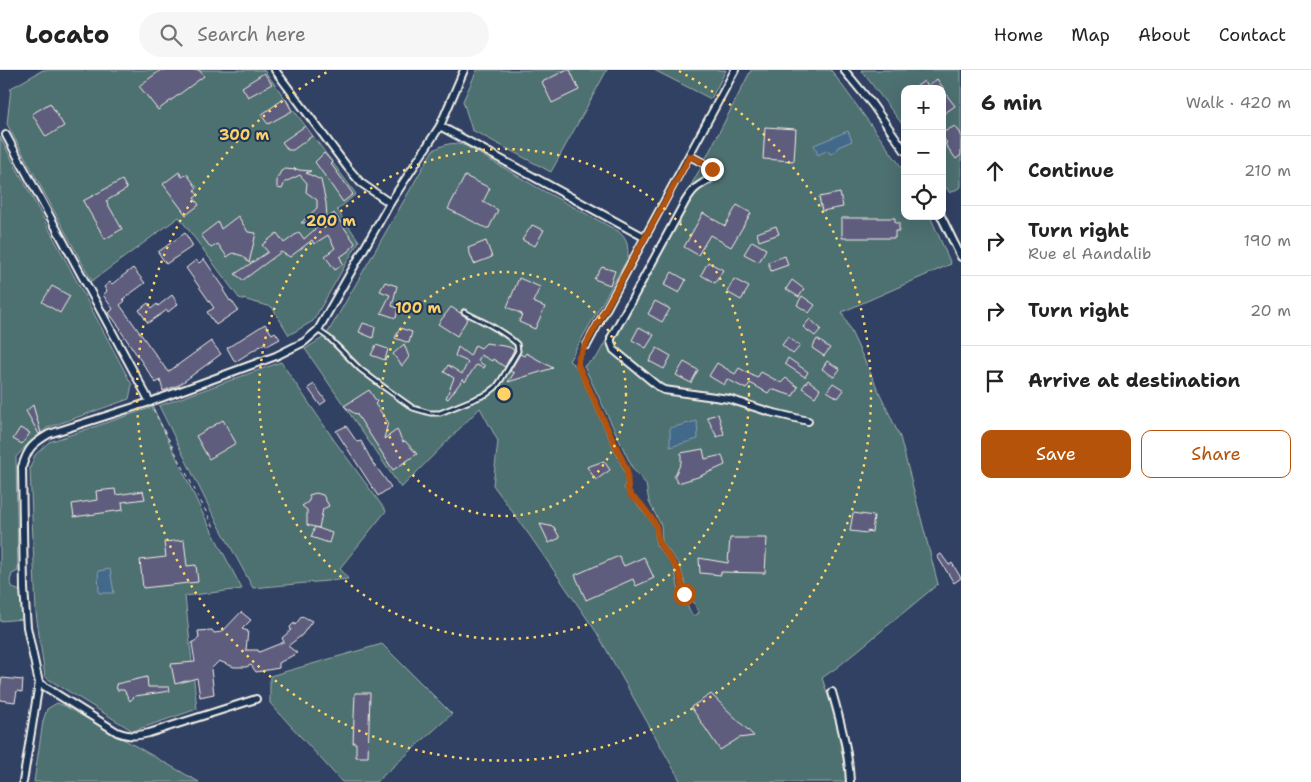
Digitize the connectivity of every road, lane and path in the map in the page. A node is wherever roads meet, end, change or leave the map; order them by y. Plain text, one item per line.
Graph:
1 (275, 70) edge
2 (464, 70) edge
3 (736, 70) edge
4 (844, 70) edge
5 (440, 126) junction
6 (6, 135) dead end
7 (901, 146) edge
8 (690, 156) junction
9 (390, 203) junction
10 (943, 220) edge
11 (644, 237) junction
12 (961, 257) edge
13 (464, 312) dead end
14 (318, 330) junction
15 (587, 345) joint
16 (150, 402) junction
17 (808, 421) dead end
18 (215, 529) dead end
19 (688, 601) dead end
20 (39, 683) junction
21 (832, 692) dead end
22 (256, 699) dead end
23 (24, 782) edge
24 (850, 782) edge

1 - 9 street
2 - 5 street
3 - 8 street
4 - 7 street
5 - 9 street
5 - 11 street
6 - 16 street
8 - 11 street
8 - 17 street
9 - 14 street
10 - 12 street
11 - 15 street
13 - 14 lane
14 - 16 street
15 - 19 path
16 - 18 path
16 - 20 street
20 - 22 street
20 - 23 street
21 - 24 street

